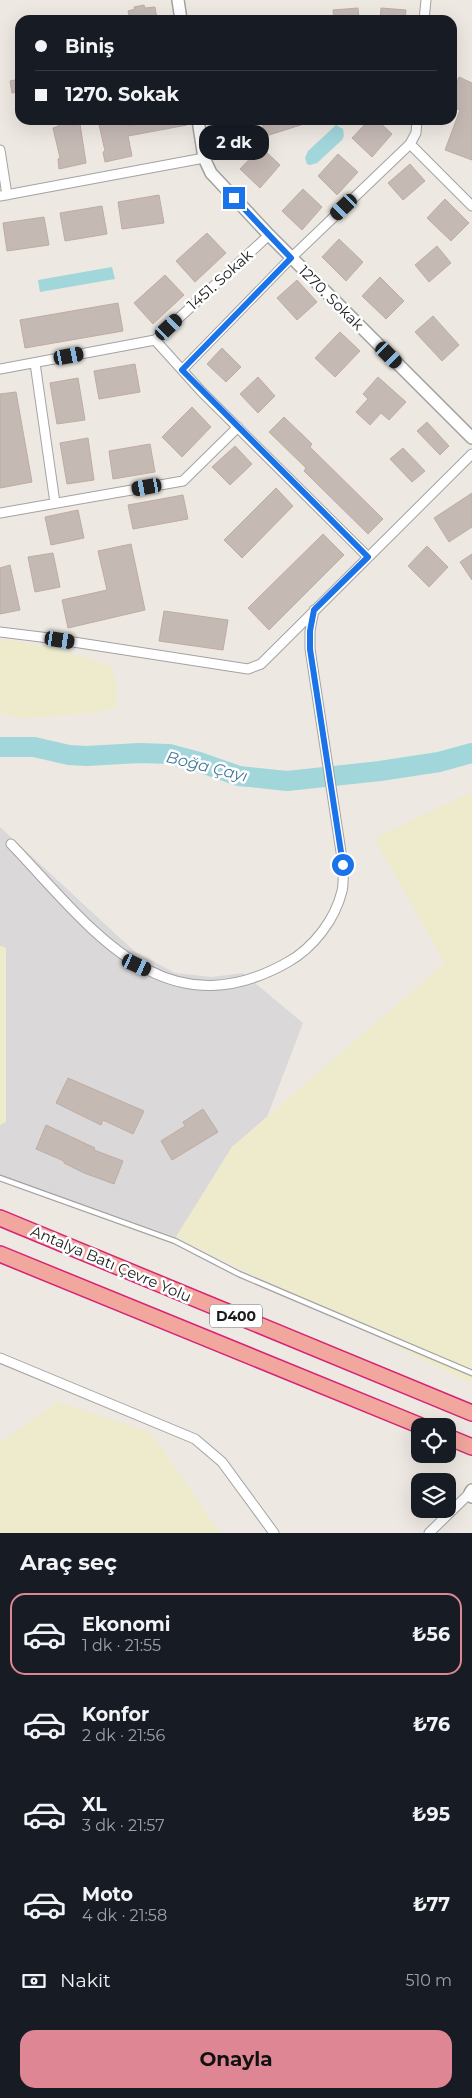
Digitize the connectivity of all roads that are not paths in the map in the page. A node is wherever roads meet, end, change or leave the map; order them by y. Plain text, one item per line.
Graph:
1 (426, 0) edge
2 (424, 15) edge
3 (199, 125) edge
4 (416, 125) edge
5 (410, 144) junction
6 (0, 150) edge
7 (204, 158) junction
8 (3, 196) edge
9 (472, 206) edge
10 (269, 236) junction
11 (291, 258) junction
12 (155, 340) junction
13 (35, 363) junction
14 (0, 369) edge
15 (182, 370) junction
16 (238, 427) junction
17 (472, 438) edge
18 (472, 454) edge
19 (55, 504) junction
20 (0, 513) edge
21 (368, 557) junction
22 (314, 610) junction
23 (0, 632) edge
24 (11, 844) dead end
25 (0, 1178) edge
26 (0, 1218) edge
27 (0, 1254) edge
28 (0, 1358) edge
29 (472, 1373) edge
30 (472, 1413) edge
31 (411, 1422) edge
32 (456, 1440) edge
33 (472, 1447) edge
34 (471, 1494) edge
35 (274, 1533) edge
36 (429, 1533) edge

1 - 2 street
3 - 7 street, 1270. Sokak
4 - 5 street
5 - 9 street
5 - 11 street
6 - 8 street
7 - 8 street
7 - 10 street, 1270. Sokak
10 - 11 street, 1270. Sokak
10 - 12 street, 1451. Sokak
11 - 15 street
11 - 17 street, 1270. Sokak
12 - 13 street
12 - 15 street
13 - 14 street
13 - 19 street
15 - 16 street
16 - 19 street
16 - 21 street
18 - 21 street
19 - 20 street
21 - 22 street
22 - 23 street
22 - 24 street
25 - 29 lane
26 - 30 highway, Antalya Batı Çevre Yolu / D400
27 - 31 highway
28 - 35 street
32 - 33 highway
34 - 36 street

